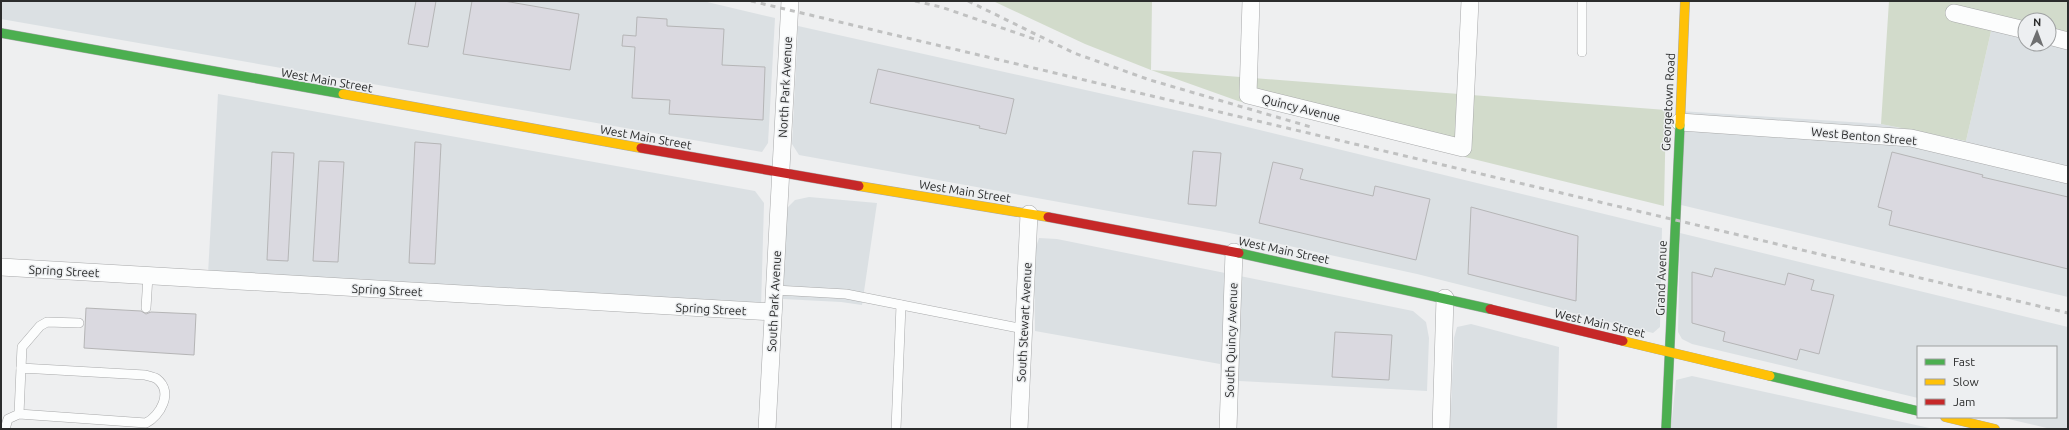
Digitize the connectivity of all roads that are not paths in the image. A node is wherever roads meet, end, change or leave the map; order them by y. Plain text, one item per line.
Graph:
1 (790, 1) edge
2 (1251, 1) edge
3 (1470, 1) edge
4 (1582, 1) edge
5 (1685, 1) edge
6 (1954, 12) dead end
7 (2017, 28) edge
8 (1, 33) edge
9 (2057, 38) edge
10 (2068, 41) edge
11 (1582, 52) dead end
12 (1680, 122) junction
13 (780, 173) junction
14 (2068, 175) edge
15 (1675, 204) joint
16 (1029, 214) junction
17 (1234, 252) junction
18 (1, 267) edge
19 (148, 276) junction
20 (775, 290) junction
21 (1445, 298) junction
22 (901, 305) junction
23 (146, 308) dead end
24 (773, 312) junction
25 (79, 323) dead end
26 (1024, 329) junction
27 (1670, 352) junction
28 (21, 368) junction
29 (1917, 411) edge
30 (19, 414) junction
31 (1949, 418) edge
32 (5, 429) edge
33 (767, 429) edge
34 (896, 429) edge
35 (1020, 429) edge
36 (1228, 429) edge
37 (1441, 429) edge
38 (1666, 429) edge
39 (1995, 429) edge

1 - 13 street, North Park Avenue
2 - 3 street, Quincy Avenue
4 - 11 lane
5 - 12 main road, Georgetown Road
6 - 7 street
8 - 13 main road, West Main Street
9 - 10 street
12 - 14 street, West Benton Street
12 - 15 main road, Georgetown Road
13 - 16 main road, West Main Street
13 - 20 street, South Park Avenue
15 - 27 main road, Grand Avenue
16 - 17 main road, West Main Street
16 - 26 street, South Stewart Avenue
17 - 21 main road, West Main Street
17 - 36 street, South Quincy Avenue
18 - 19 street, Spring Street
19 - 23 lane
19 - 24 street, Spring Street
20 - 22 lane
20 - 24 street, South Park Avenue
21 - 27 main road, West Main Street
21 - 37 street
22 - 26 lane
22 - 34 lane
24 - 33 street, South Park Avenue
25 - 28 lane
26 - 35 street, South Stewart Avenue
27 - 29 main road, West Main Street
27 - 38 main road, Grand Avenue
28 - 30 lane
28 - 30 lane
30 - 32 lane
31 - 39 main road

